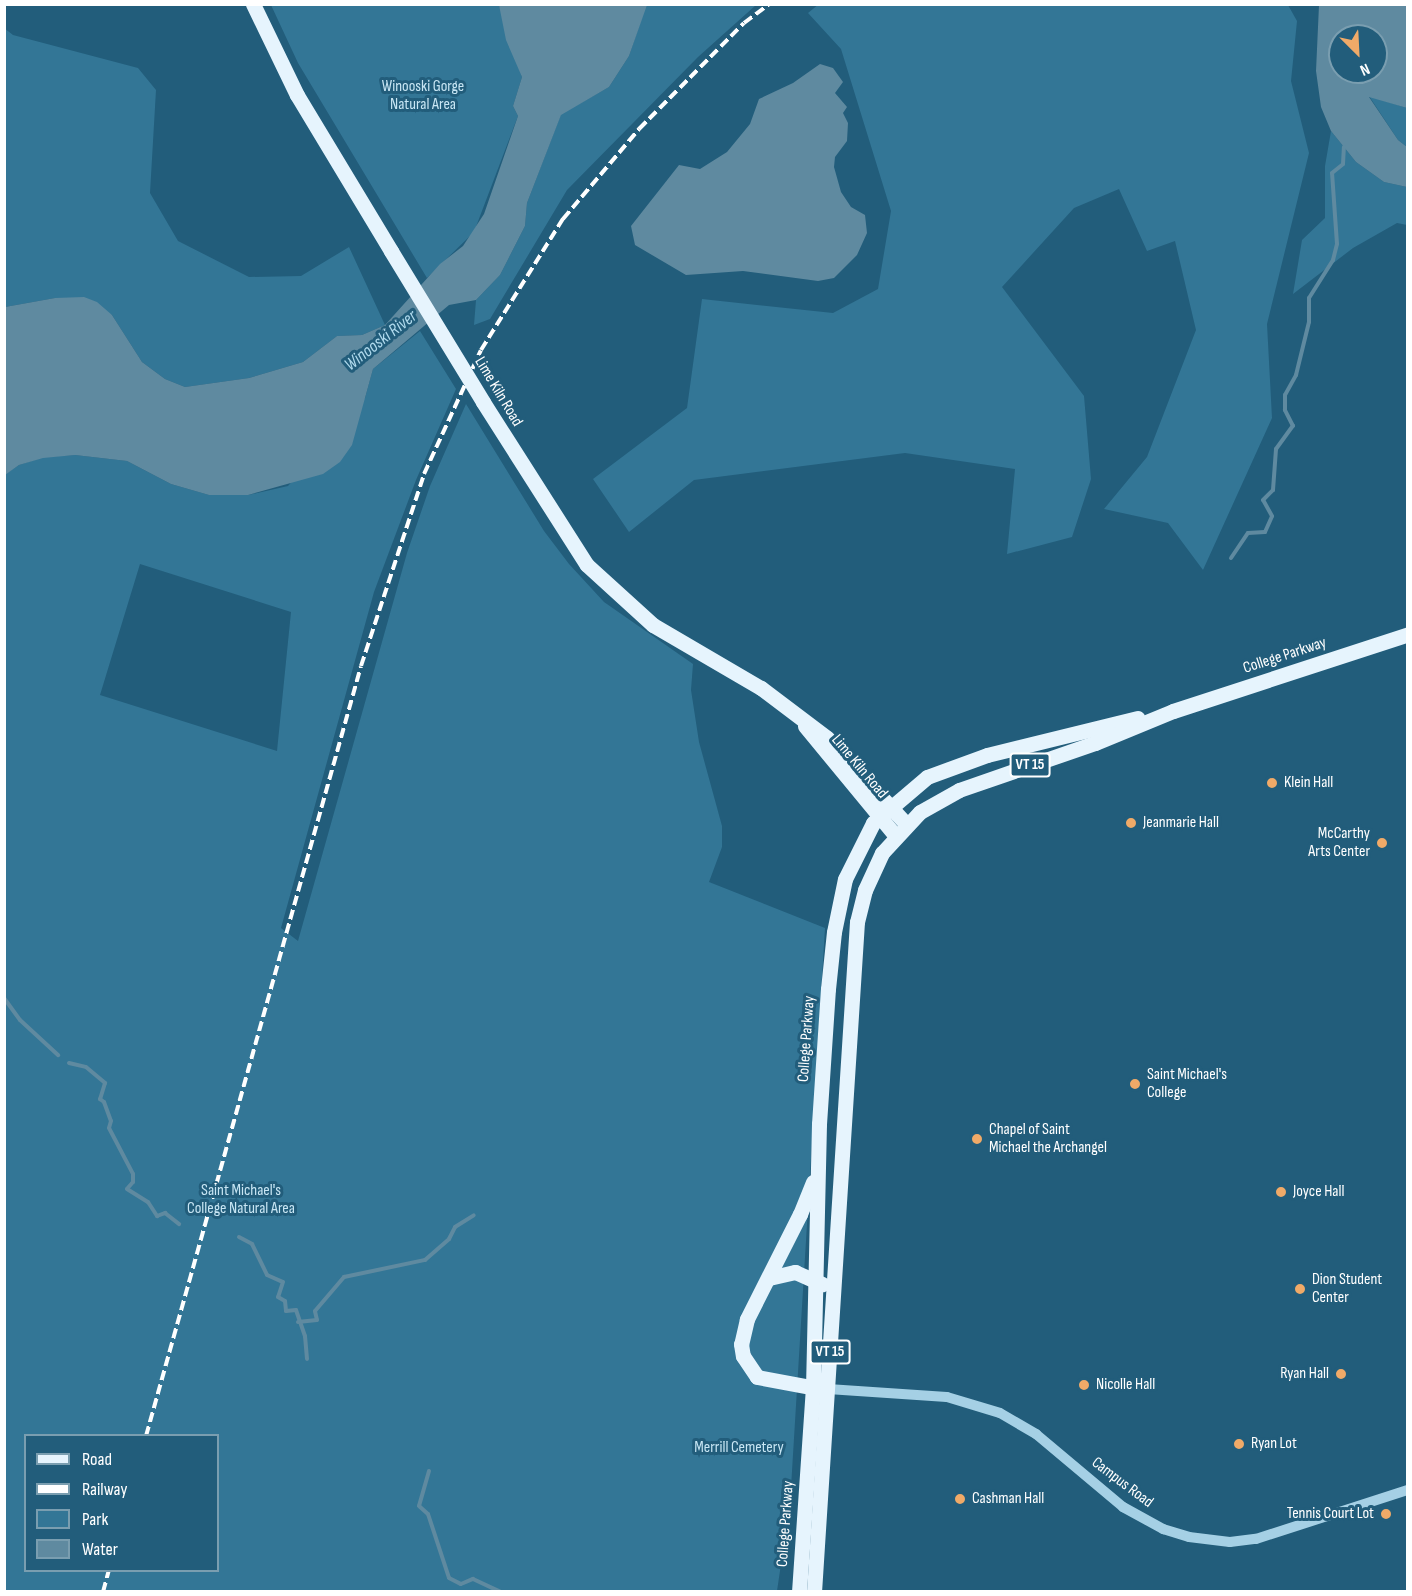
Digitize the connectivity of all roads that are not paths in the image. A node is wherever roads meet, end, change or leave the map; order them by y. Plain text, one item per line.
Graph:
1 (253, 4) edge
2 (1406, 638) edge
3 (1173, 711) junction
4 (800, 718) junction
5 (889, 806) junction
6 (878, 817) junction
7 (901, 830) junction
8 (818, 1161) junction
9 (769, 1278) junction
10 (814, 1279) junction
11 (833, 1292) junction
12 (821, 1389) junction
13 (1407, 1490) edge
14 (799, 1592) edge
15 (814, 1592) edge

1 - 4 main road, Lime Kiln Road, bridge
2 - 3 main road, College Parkway / VT 15
3 - 5 main road, College Parkway / VT 15
3 - 7 main road, College Parkway / VT 15
4 - 5 main road, Lime Kiln Road
4 - 6 main road, Lime Kiln Road
5 - 6 main road, College Parkway / VT 15
5 - 7 main road, Lime Kiln Road
6 - 7 main road, Lime Kiln Road
6 - 8 main road, College Parkway / VT 15
7 - 11 main road, College Parkway / VT 15
8 - 9 main road
8 - 10 main road, College Parkway / VT 15
9 - 10 main road
9 - 12 main road
10 - 11 main road
10 - 12 main road, College Parkway / VT 15
11 - 12 main road, College Parkway / VT 15
12 - 13 street, Campus Road
12 - 14 main road, College Parkway / VT 15
12 - 15 main road, College Parkway / VT 15

